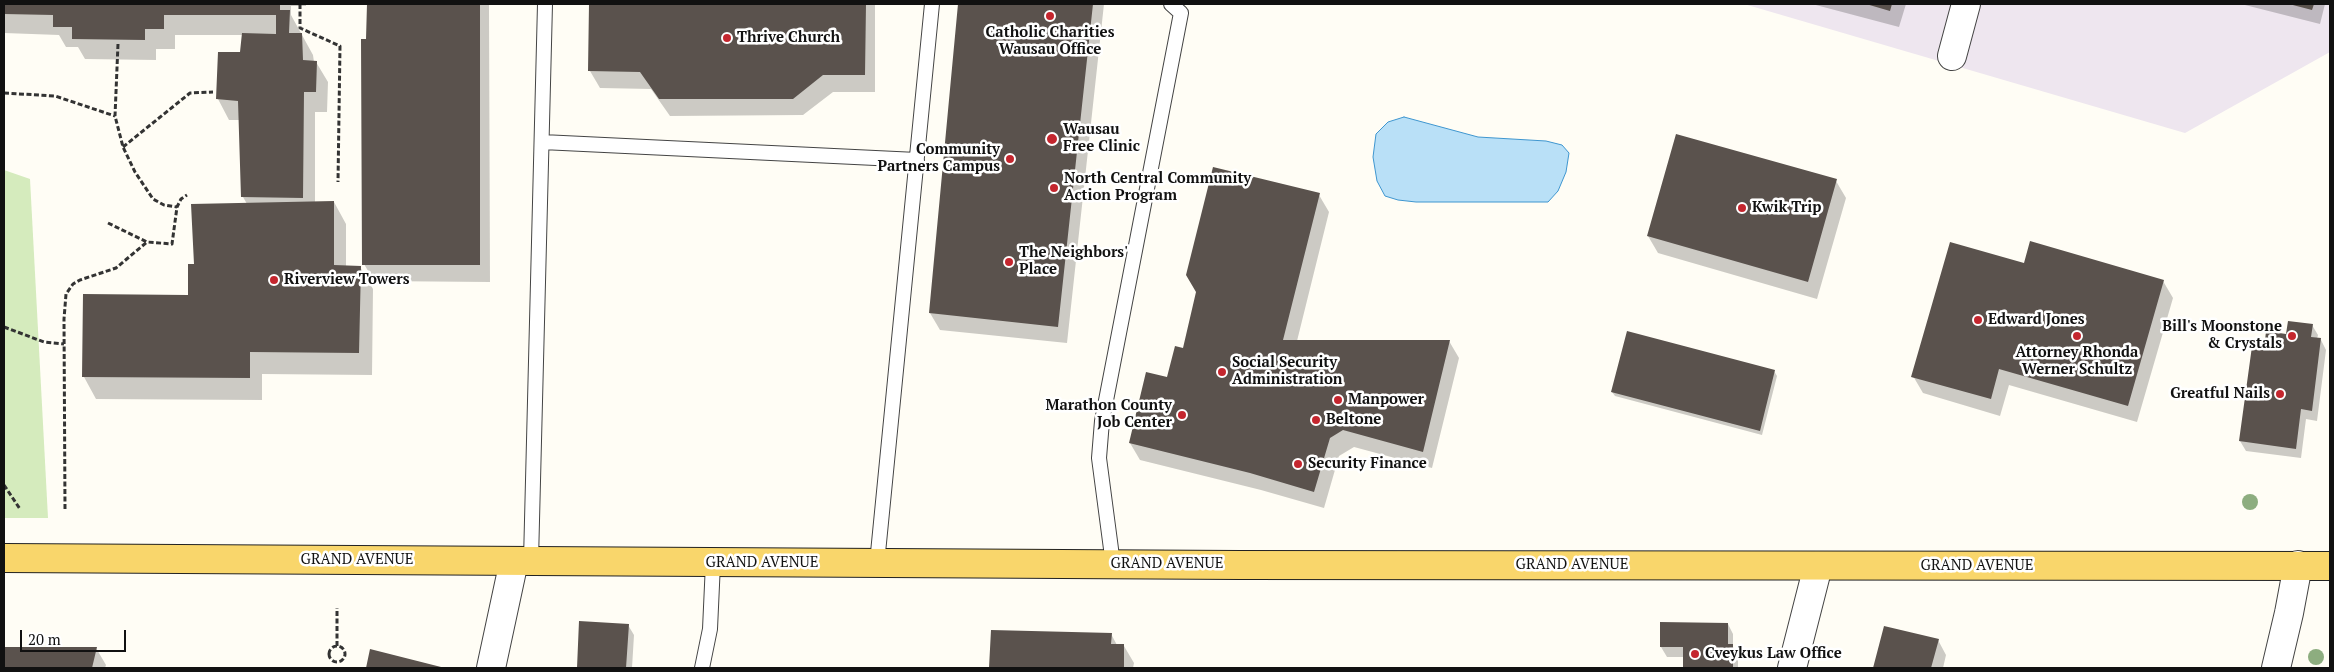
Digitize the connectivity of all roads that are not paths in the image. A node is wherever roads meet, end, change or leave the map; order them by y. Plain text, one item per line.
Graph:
1 (545, 4) edge
2 (932, 4) edge
3 (1171, 4) edge
4 (1966, 4) edge
5 (1952, 56) dead end
6 (542, 142) junction
7 (917, 160) junction
8 (4, 558) edge
9 (522, 560) junction
10 (714, 563) junction
11 (877, 563) junction
12 (1112, 564) junction
13 (2298, 565) junction
14 (1818, 566) junction
15 (2330, 566) edge
16 (491, 668) edge
17 (702, 668) edge
18 (1792, 668) edge
19 (2276, 668) edge

1 - 6 lane
2 - 7 lane
3 - 12 lane
4 - 5 street
6 - 7 lane
6 - 9 lane
7 - 11 lane
8 - 9 main road, GRAND AVENUE
9 - 10 main road, GRAND AVENUE
9 - 16 street
10 - 11 main road, GRAND AVENUE
10 - 17 lane
11 - 12 main road, GRAND AVENUE
12 - 14 main road, GRAND AVENUE
13 - 14 main road, GRAND AVENUE
13 - 15 main road, GRAND AVENUE
13 - 19 street
14 - 18 street

